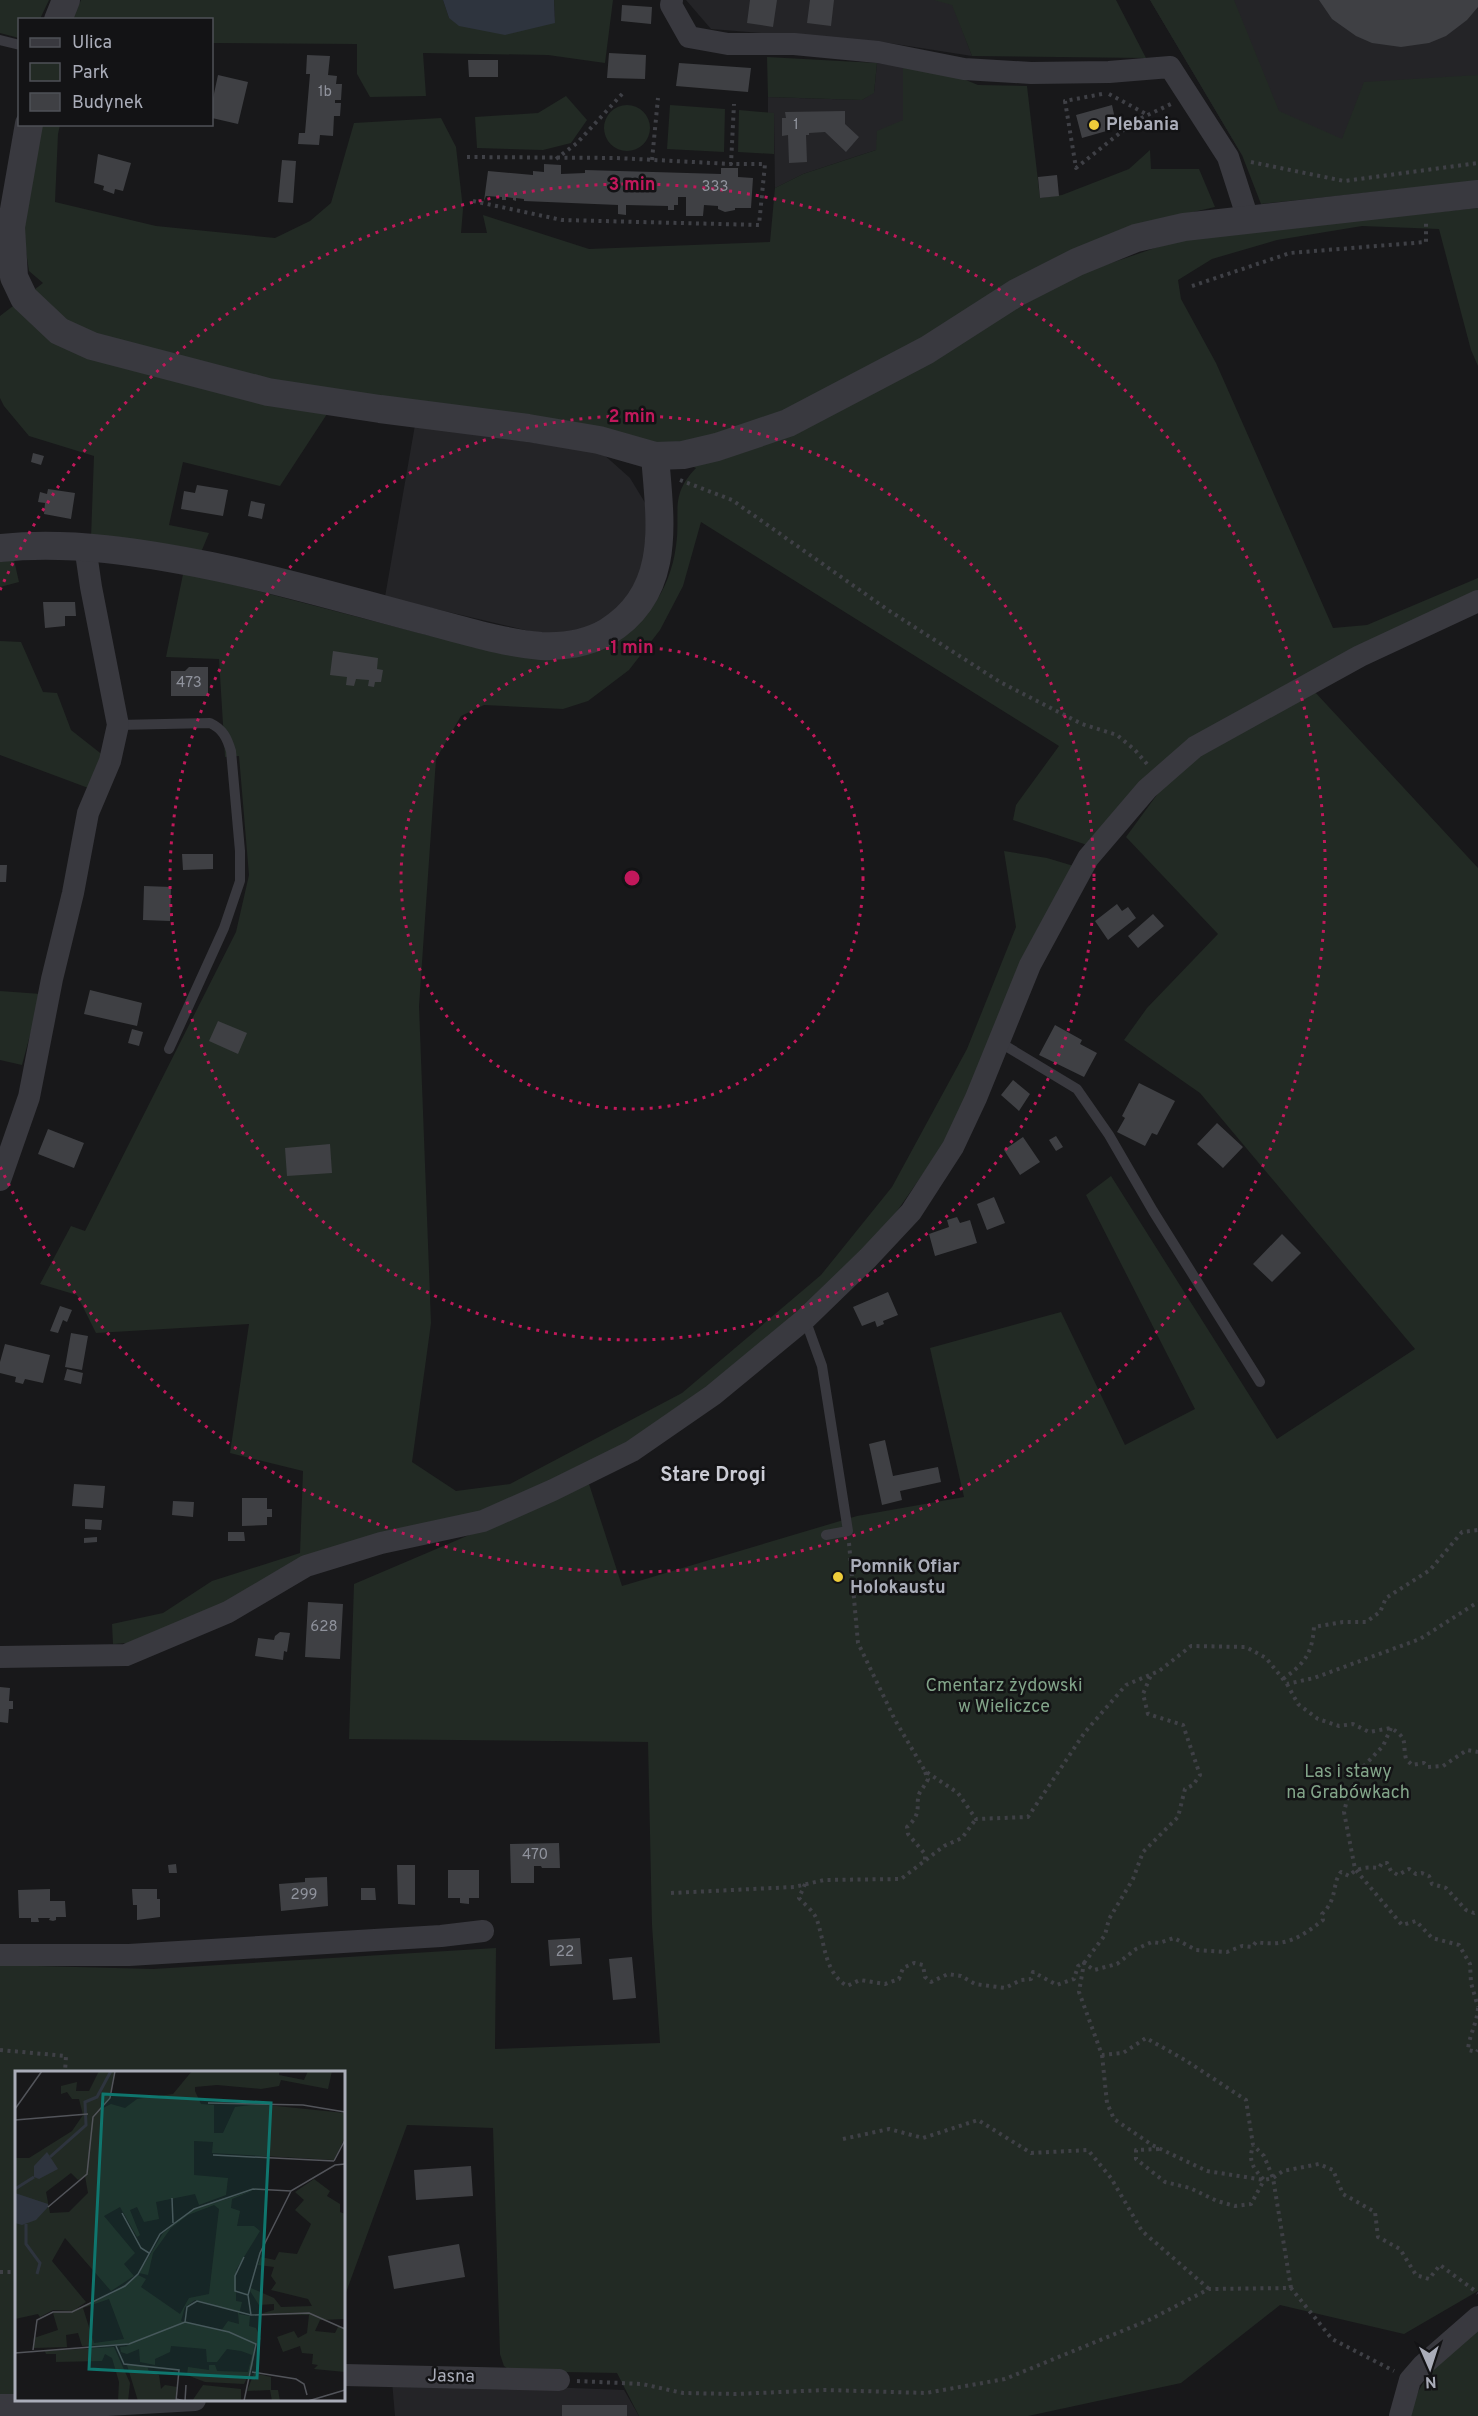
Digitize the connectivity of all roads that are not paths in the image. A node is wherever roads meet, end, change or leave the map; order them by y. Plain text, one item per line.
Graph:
1 (66, 0) edge
2 (672, 0) edge
3 (59, 18) edge
4 (0, 40) edge
5 (18, 44) edge
6 (29, 126) edge
7 (1478, 194) edge
8 (1248, 219) junction
9 (655, 464) junction
10 (85, 546) junction
11 (0, 548) edge
12 (1478, 601) edge
13 (118, 725) junction
14 (999, 1042) junction
15 (170, 1049) dead end
16 (0, 1180) edge
17 (805, 1319) junction
18 (1260, 1382) dead end
19 (826, 1535) dead end
20 (0, 1657) edge
21 (483, 1931) dead end
22 (0, 1955) edge
23 (1478, 2317) edge
24 (345, 2375) edge
25 (559, 2380) road end
26 (177, 2401) edge
27 (0, 2405) edge
28 (1400, 2416) edge

1 - 3 street
2 - 8 street
4 - 5 lane
6 - 9 street
7 - 8 street
8 - 9 street
9 - 10 street
10 - 11 street
10 - 13 street
12 - 14 street
13 - 15 lane
13 - 16 street
14 - 17 street
14 - 18 lane
17 - 19 lane
17 - 20 street
21 - 22 street
23 - 28 street
24 - 25 street, Jasna
26 - 27 street

